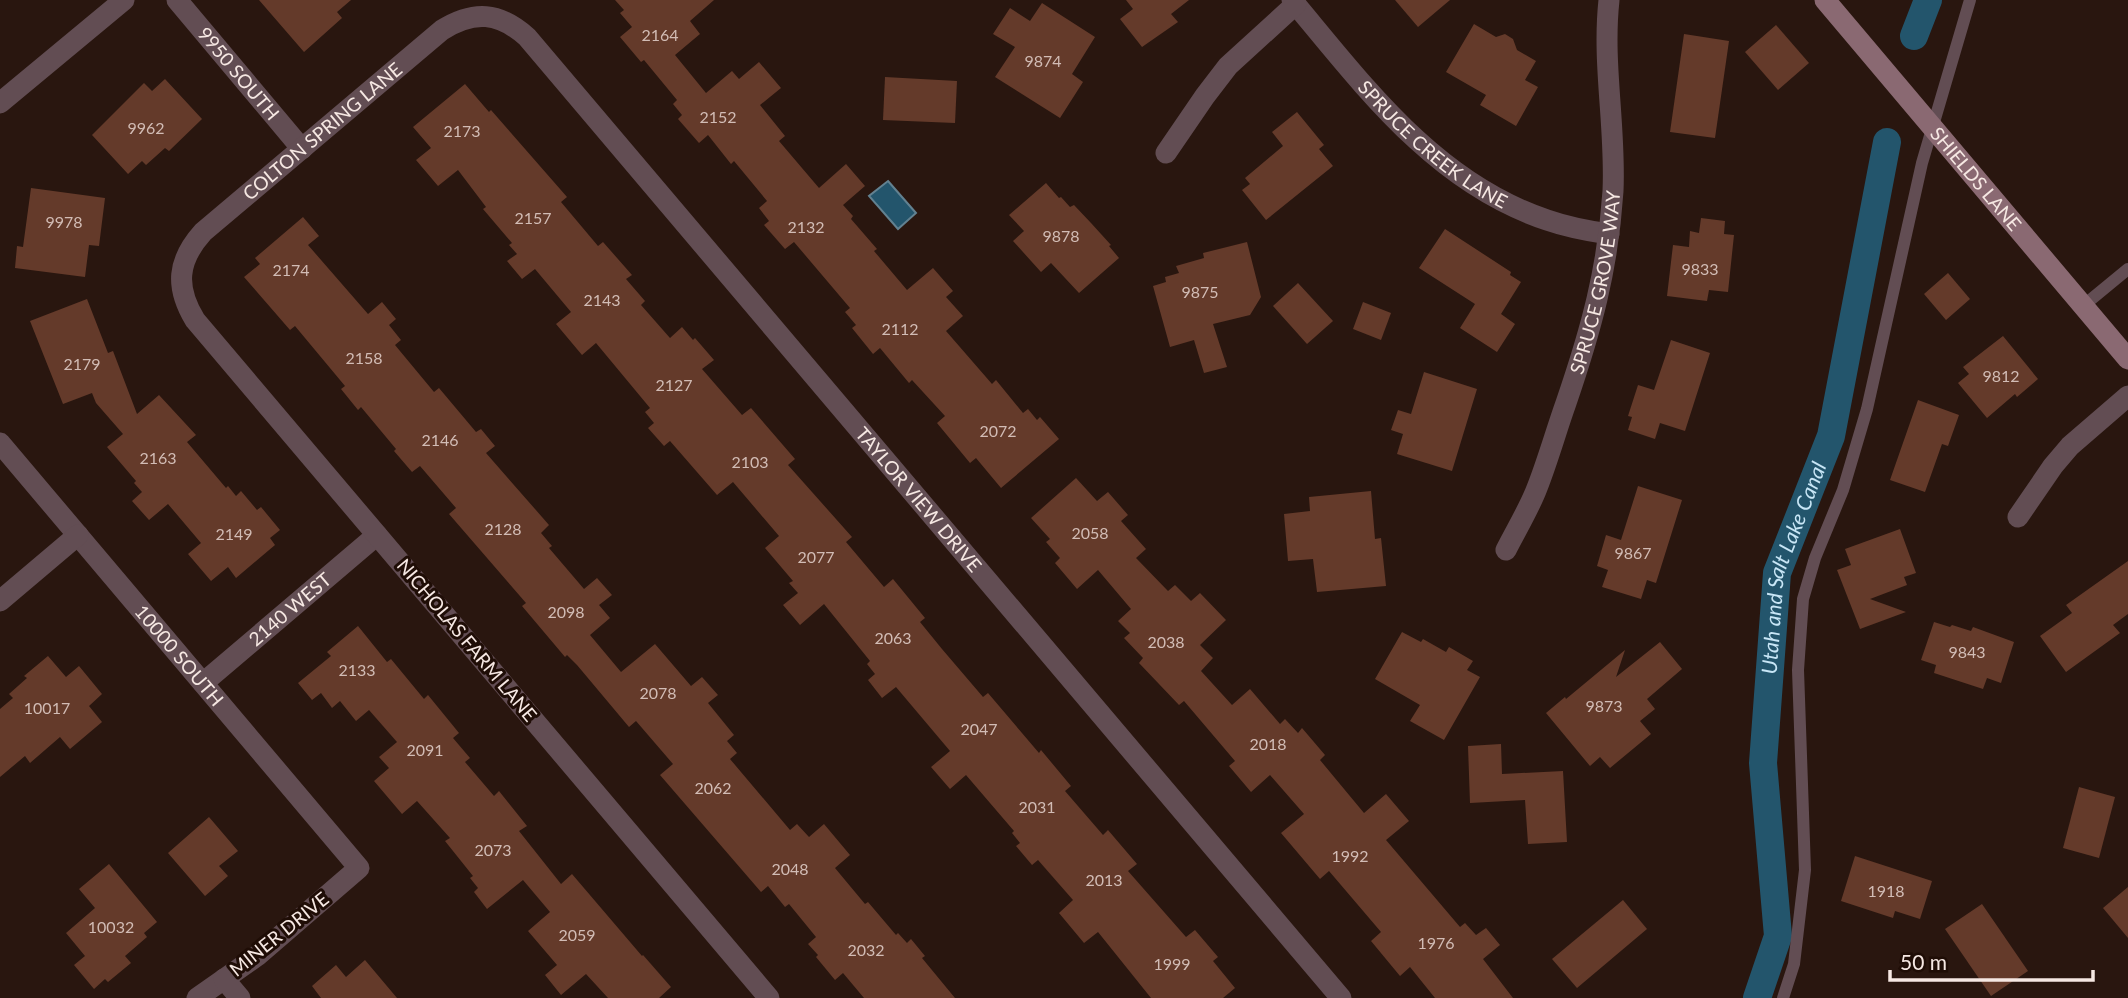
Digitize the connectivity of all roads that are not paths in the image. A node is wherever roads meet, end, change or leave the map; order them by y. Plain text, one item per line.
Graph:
1 (124, 0) edge
2 (177, 0) edge
3 (1609, 0) edge
4 (1825, 0) edge
5 (1970, 0) edge
6 (1294, 2) edge
7 (486, 16) joint
8 (0, 103) edge
9 (1931, 128) junction
10 (302, 149) junction
11 (1166, 153) dead end
12 (1609, 234) junction
13 (2128, 270) edge
14 (181, 275) joint
15 (2083, 306) junction
16 (2128, 359) edge
17 (2128, 396) edge
18 (0, 443) edge
19 (2018, 517) dead end
20 (78, 535) junction
21 (377, 535) junction
22 (1506, 550) dead end
23 (0, 601) edge
24 (203, 683) junction
25 (359, 868) joint
26 (224, 979) junction
27 (197, 998) edge
28 (240, 998) edge
29 (769, 998) edge
30 (1341, 998) edge
31 (1783, 998) edge

1 - 8 street
2 - 10 street, 9950 SOUTH
3 - 12 street, SPRUCE GROVE WAY
4 - 9 main road, SHIELDS LANE
5 - 9 lane
6 - 11 street
6 - 12 street, SPRUCE CREEK LANE
7 - 10 street, COLTON SPRING LANE
7 - 30 street, TAYLOR VIEW DRIVE
9 - 15 main road, SHIELDS LANE
9 - 31 lane
10 - 14 street, COLTON SPRING LANE
12 - 22 street, SPRUCE GROVE WAY
13 - 15 lane
14 - 21 street, NICHOLAS FARM LANE
15 - 16 main road, SHIELDS LANE
17 - 19 street
18 - 20 street, 10000 SOUTH
20 - 23 street
20 - 24 street, 10000 SOUTH
21 - 24 street, 2140 WEST
21 - 29 street, NICHOLAS FARM LANE
24 - 25 street, 10000 SOUTH
25 - 26 street, MINER DRIVE
26 - 27 street, MINER DRIVE
26 - 28 street

